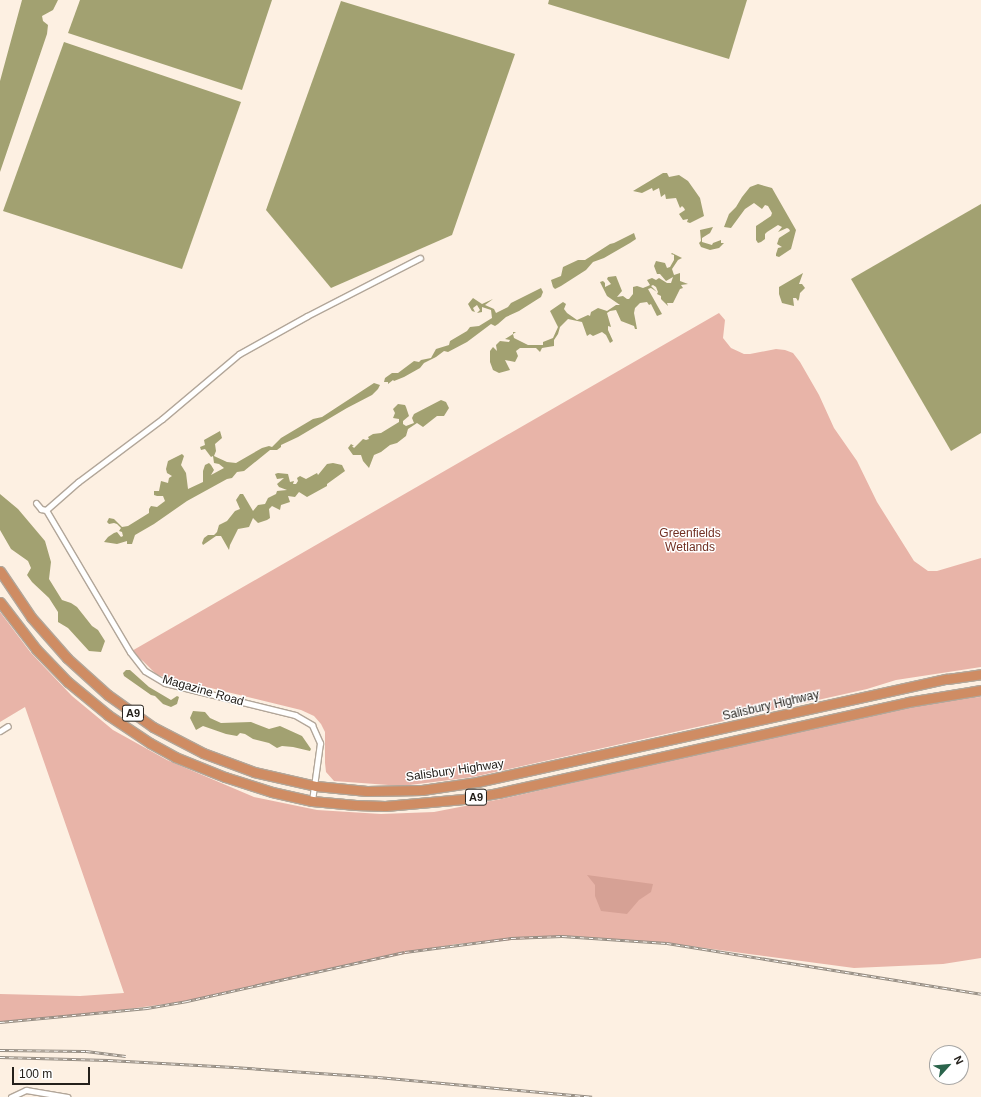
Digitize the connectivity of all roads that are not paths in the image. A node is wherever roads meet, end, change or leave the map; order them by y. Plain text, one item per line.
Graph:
1 (420, 258) dead end
2 (36, 503) dead end
3 (46, 510) junction
4 (0, 571) edge
5 (0, 602) edge
6 (981, 674) edge
7 (981, 690) edge
8 (8, 726) dead end
9 (0, 731) edge
10 (314, 786) junction
11 (312, 801) junction
12 (12, 1097) edge
13 (68, 1097) edge

1 - 3 street
2 - 3 street, Magazine Road
3 - 10 street, Magazine Road
4 - 10 highway, Salisbury Highway / A9
5 - 11 highway, Salisbury Highway / A9
6 - 10 highway, Salisbury Highway / A9
7 - 11 highway, Salisbury Highway / A9
8 - 9 street
10 - 11 street, Magazine Road
12 - 13 street

